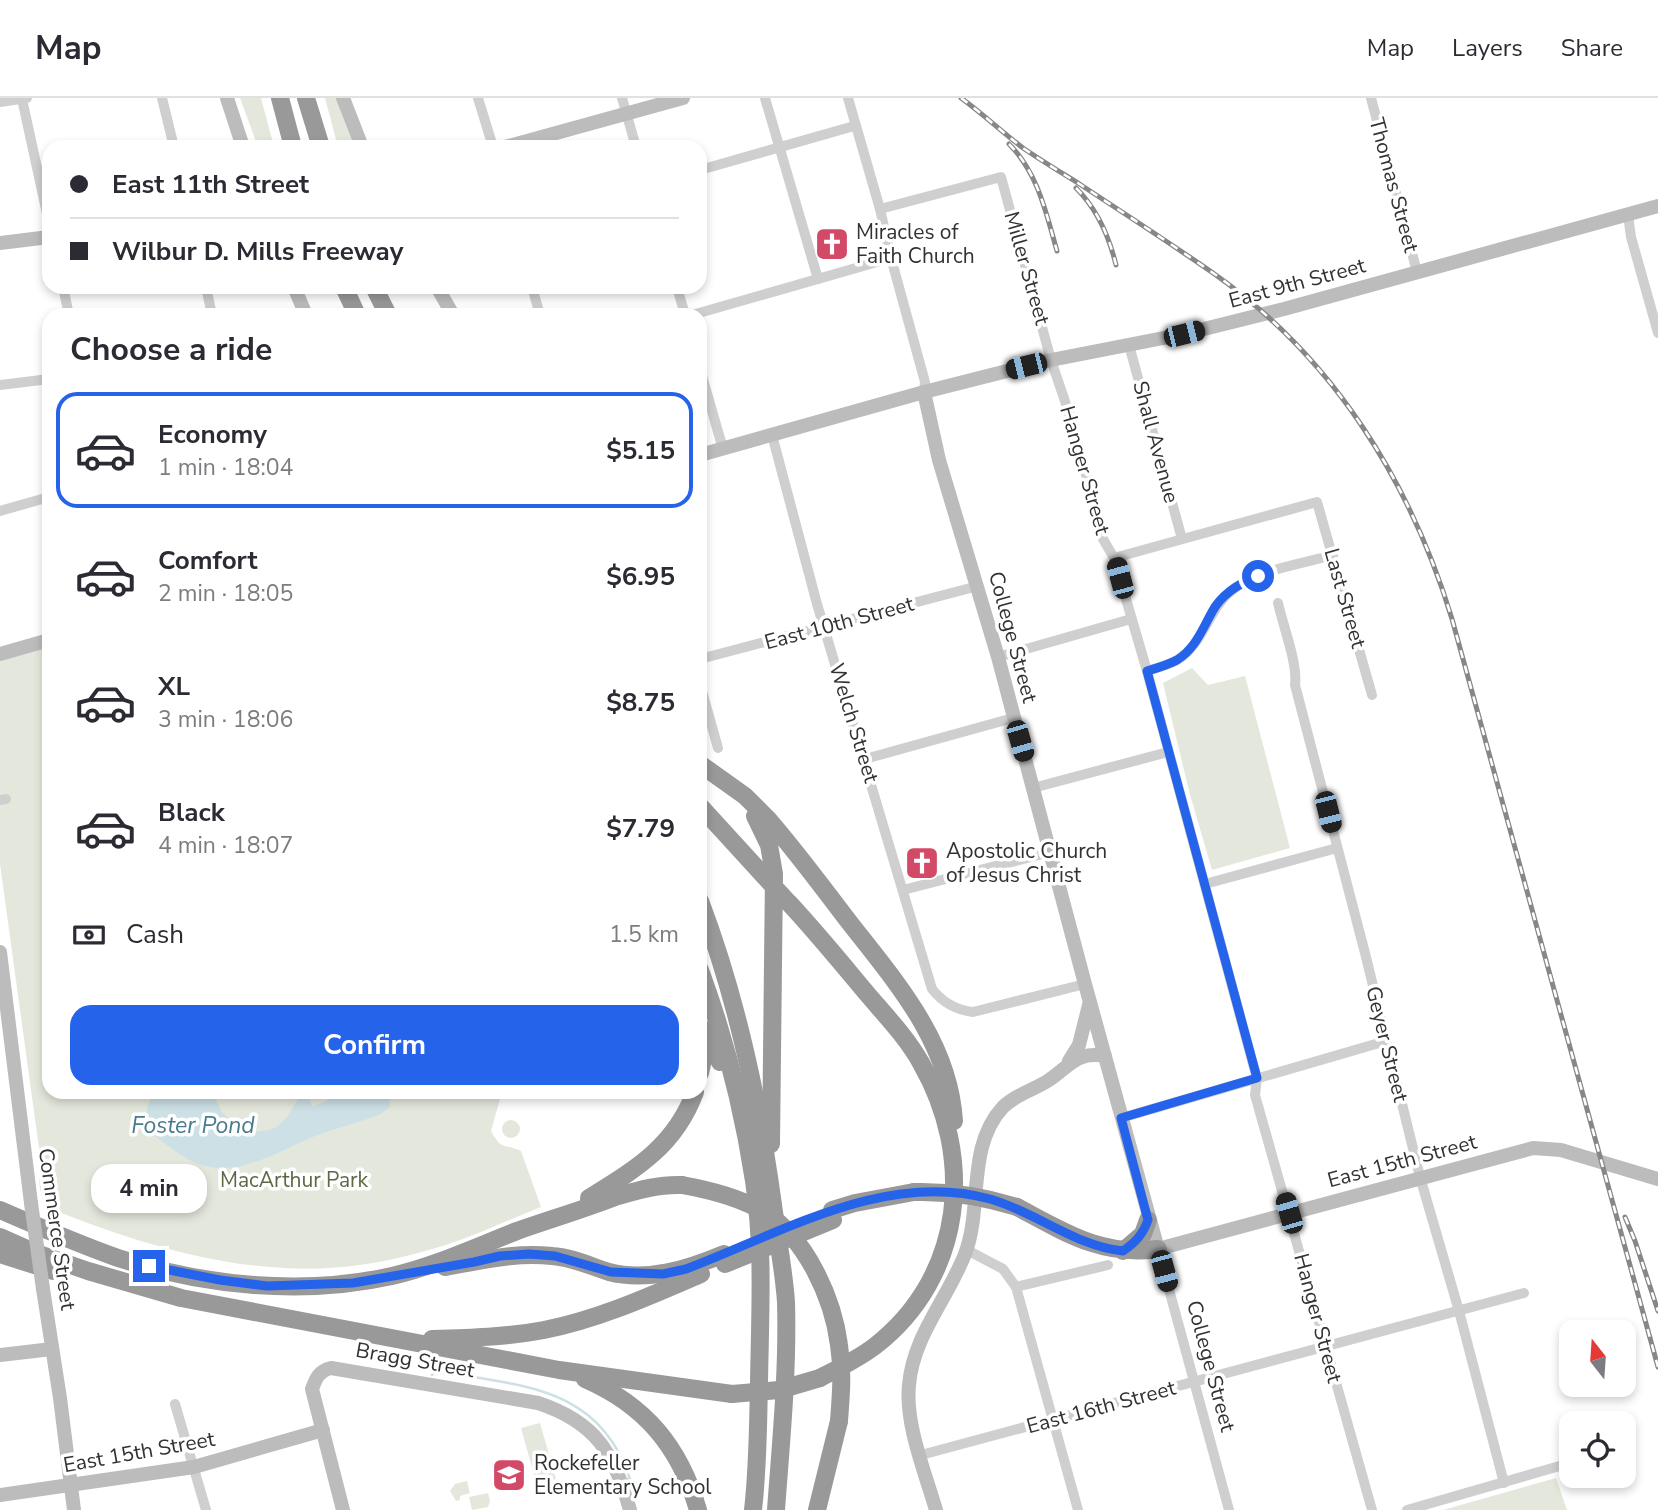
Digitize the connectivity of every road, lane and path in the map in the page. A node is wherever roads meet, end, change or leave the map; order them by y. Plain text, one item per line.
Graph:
1 (24, 98) edge
2 (162, 98) edge
3 (227, 98) edge
4 (280, 98) edge
5 (306, 98) edge
6 (343, 98) edge
7 (478, 98) edge
8 (622, 98) edge
9 (683, 98) edge
10 (765, 98) edge
11 (848, 98) edge
12 (1371, 98) edge
13 (0, 102) edge
14 (627, 113) junction
15 (854, 126) junction
16 (172, 140) edge
17 (241, 140) edge
18 (291, 140) edge
19 (319, 140) edge
20 (359, 140) edge
21 (491, 140) edge
22 (530, 140) edge
23 (634, 140) edge
24 (781, 148) junction
25 (707, 168) edge
26 (42, 188) edge
27 (1658, 206) edge
28 (880, 209) junction
29 (1628, 215) junction
30 (42, 238) edge
31 (0, 243) edge
32 (891, 258) junction
33 (1417, 272) junction
34 (818, 279) junction
35 (707, 311) edge
36 (1658, 333) edge
37 (1129, 345) junction
38 (1051, 360) junction
39 (42, 380) edge
40 (0, 385) edge
41 (924, 391) junction
42 (707, 393) edge
43 (772, 435) junction
44 (723, 449) junction
45 (707, 453) edge
46 (42, 499) edge
47 (0, 511) edge
48 (1182, 539) junction
49 (1333, 555) junction
50 (1114, 558) junction
51 (978, 586) junction
52 (1278, 603) dead end
53 (1131, 619) junction
54 (824, 626) junction
55 (42, 642) edge
56 (0, 654) edge
57 (707, 657) edge
58 (998, 657) junction
59 (1147, 671) junction
60 (1372, 695) dead end
61 (707, 709) edge
62 (1013, 718) junction
63 (718, 748) dead end
64 (1168, 752) junction
65 (865, 759) junction
66 (707, 770) edge
67 (707, 771) edge
68 (1034, 788) junction
69 (707, 814) edge
70 (1337, 848) junction
71 (1050, 852) junction
72 (1205, 884) junction
73 (903, 890) junction
74 (707, 921) edge
75 (0, 952) edge
76 (1085, 985) junction
77 (707, 988) edge
78 (1090, 1003) junction
79 (707, 1037) edge
80 (1100, 1041) junction
81 (1386, 1041) junction
82 (1079, 1045) junction
83 (1105, 1056) junction
84 (1064, 1068) junction
85 (1257, 1078) junction
86 (692, 1099) edge
87 (1121, 1118) junction
88 (950, 1135) junction
89 (1420, 1177) junction
90 (1658, 1179) edge
91 (762, 1186) junction
92 (0, 1203) edge
93 (0, 1209) edge
94 (1289, 1213) junction
95 (1148, 1220) junction
96 (25, 1221) junction
97 (535, 1224) junction
98 (0, 1237) edge
99 (1158, 1249) junction
100 (967, 1250) junction
101 (1123, 1251) junction
102 (0, 1254) edge
103 (725, 1259) junction
104 (1108, 1265) dead end
105 (394, 1275) junction
106 (135, 1286) junction
107 (1016, 1287) junction
108 (1524, 1293) dead end
109 (1459, 1311) junction
110 (400, 1339) junction
111 (1326, 1346) junction
112 (52, 1349) junction
113 (0, 1355) edge
114 (559, 1370) junction
115 (1194, 1381) junction
116 (175, 1404) dead end
117 (1052, 1420) junction
118 (323, 1430) junction
119 (921, 1455) junction
120 (1559, 1466) edge
121 (194, 1467) junction
122 (1504, 1483) junction
123 (70, 1485) junction
124 (0, 1494) edge
125 (74, 1510) edge
126 (206, 1510) edge
127 (343, 1510) edge
128 (630, 1510) edge
129 (698, 1510) edge
130 (753, 1510) edge
131 (776, 1510) edge
132 (817, 1510) edge
133 (936, 1510) edge
134 (1078, 1510) edge
135 (1229, 1510) edge
136 (1372, 1510) edge
137 (1407, 1510) edge

1 - 13 street
1 - 26 street
2 - 16 street
3 - 17 main road
4 - 18 highway
5 - 19 highway
6 - 20 main road
7 - 21 street
8 - 14 street
9 - 14 main road
10 - 24 street
11 - 15 street, College Street
12 - 33 street, Thomas Street
14 - 22 main road
14 - 23 street
15 - 24 street
15 - 28 street, College Street
24 - 25 street
24 - 34 street
27 - 29 main road, East 9th Street
28 - 32 street, College Street
28 - 38 street, Miller Street
29 - 33 main road, East 9th Street
29 - 36 street
30 - 31 main road
32 - 34 street
32 - 41 street, College Street
33 - 37 main road, East 9th Street
34 - 35 street
37 - 38 main road, East 9th Street
37 - 48 street, Shall Avenue
38 - 41 main road, East 9th Street
38 - 50 street, Hanger Street
39 - 40 street
41 - 43 main road, East 9th Street
41 - 51 main road, College Street
42 - 44 street
43 - 44 main road, East 9th Street
43 - 54 street, Welch Street
44 - 45 main road, East 9th Street
46 - 47 street
48 - 49 street, Last Street
48 - 50 street
49 - 59 street
49 - 60 street, Last Street
50 - 53 street, Hanger Street
51 - 54 street, East 10th Street
51 - 58 main road, College Street
52 - 70 street, Geyer Street
53 - 58 street
53 - 59 street, Hanger Street
54 - 57 street, East 10th Street
54 - 65 street, Welch Street
55 - 56 main road
58 - 62 main road, College Street
59 - 64 street, Hanger Street
61 - 63 street
62 - 65 street
62 - 68 main road, College Street
64 - 68 street
64 - 72 street, Hanger Street
65 - 73 street, Welch Street
66 - 88 highway
67 - 91 highway
68 - 71 main road, College Street
69 - 88 highway, bridge
70 - 72 street
70 - 81 street, Geyer Street
71 - 73 street
71 - 76 main road, College Street
72 - 85 street, Hanger Street
73 - 76 street, Welch Street
74 - 91 highway
75 - 112 main road, Commerce Street, bridge
76 - 78 main road, College Street
77 - 91 highway
78 - 80 main road, College Street
78 - 82 main road
79 - 91 highway
80 - 82 main road
80 - 83 main road, College Street
81 - 85 street
81 - 89 street, Geyer Street
82 - 84 main road
83 - 84 main road
83 - 87 main road, College Street
84 - 100 main road
85 - 87 street
85 - 94 street, Hanger Street
86 - 97 highway
87 - 95 main road, College Street
88 - 114 highway, bridge
89 - 90 main road, East 15th Street
89 - 94 main road, East 15th Street
89 - 109 street, Geyer Street
91 - 130 highway
91 - 131 highway
92 - 96 highway
93 - 96 highway
94 - 99 main road, East 15th Street
94 - 111 street, Hanger Street
95 - 99 main road, College Street
95 - 101 highway
96 - 105 highway
97 - 105 highway
97 - 132 highway, bridge
98 - 106 highway
99 - 101 highway
99 - 115 street, College Street
100 - 107 street
100 - 119 main road
101 - 103 highway, bridge
102 - 106 highway
103 - 105 highway
103 - 110 highway
104 - 107 street
106 - 110 highway
107 - 117 street
108 - 109 street, East 16th Street
109 - 111 street, East 16th Street
109 - 122 street, Geyer Street
110 - 114 highway
111 - 115 street, East 16th Street
111 - 136 street, Hanger Street
112 - 113 main road
112 - 123 main road, Commerce Street
114 - 129 highway
115 - 117 street, East 16th Street
115 - 135 street, College Street
116 - 121 street
117 - 119 street, East 16th Street
117 - 134 street
118 - 121 main road, East 15th Street
118 - 127 main road, Bragg Street
118 - 128 main road, Bragg Street
119 - 133 main road
120 - 122 street
121 - 123 main road, East 15th Street
121 - 126 street
122 - 137 street
123 - 124 main road, East 15th Street
123 - 125 main road, Commerce Street

